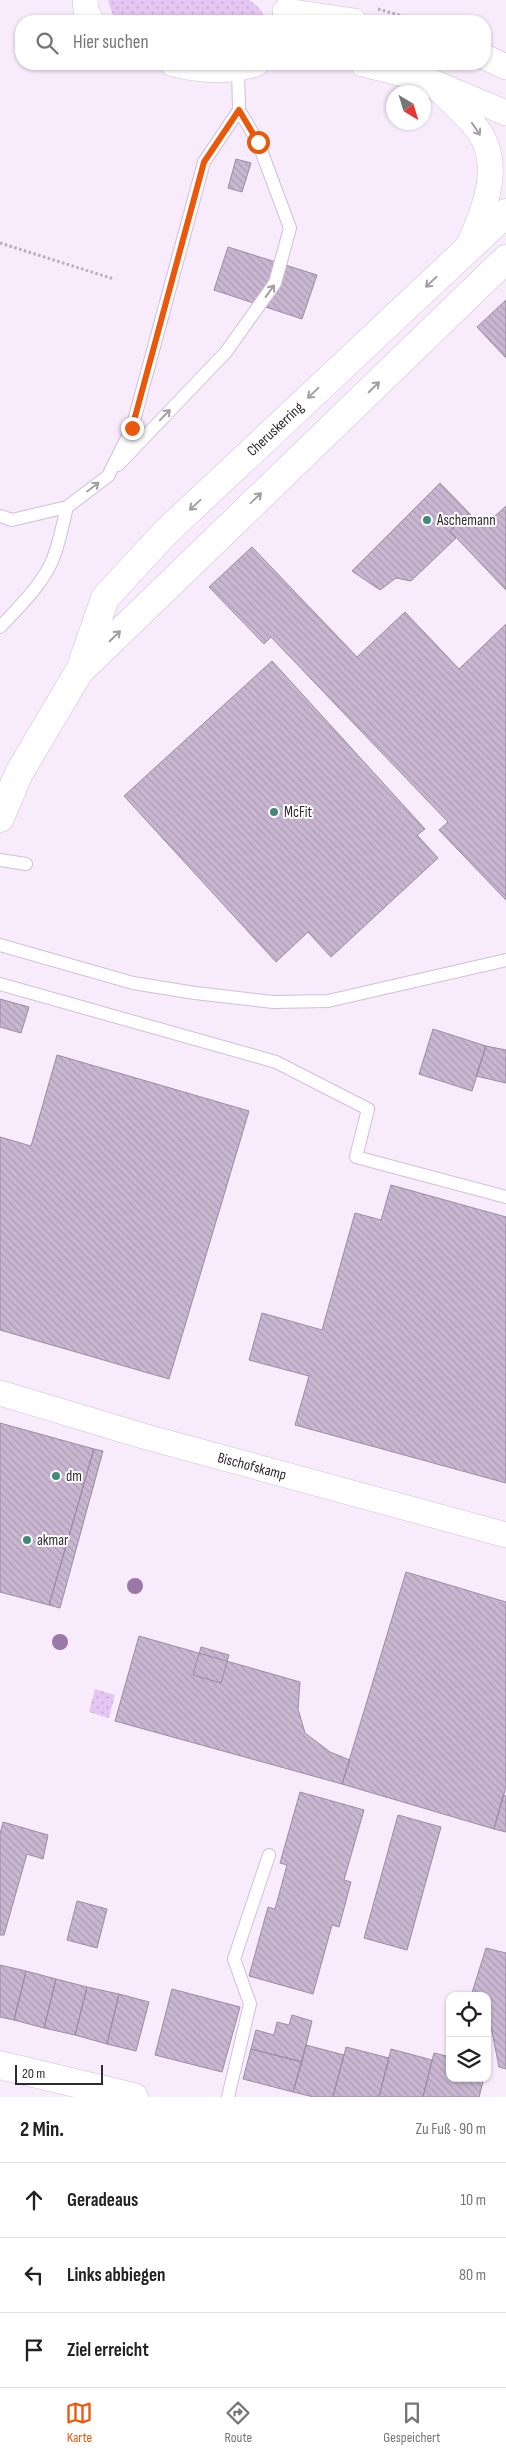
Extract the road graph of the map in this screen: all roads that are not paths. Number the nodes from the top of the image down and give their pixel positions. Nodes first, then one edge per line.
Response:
1 (85, 0) edge
2 (284, 11) edge
3 (362, 14) edge
4 (88, 15) edge
5 (506, 53) edge
6 (491, 55) edge
7 (491, 59) edge
8 (506, 67) edge
9 (247, 70) edge
10 (386, 70) edge
11 (430, 81) junction
12 (239, 110) junction
13 (506, 113) edge
14 (506, 213) edge
15 (467, 249) junction
16 (506, 259) edge
17 (108, 476) junction
18 (67, 507) junction
19 (0, 516) edge
20 (0, 626) edge
21 (80, 670) junction
22 (0, 818) edge
23 (0, 860) edge
24 (26, 864) dead end
25 (0, 945) edge
26 (506, 960) edge
27 (0, 984) edge
28 (506, 1197) edge
29 (0, 1394) edge
30 (506, 1535) edge
31 (269, 1854) dead end
32 (0, 2066) edge
33 (134, 2097) edge
34 (228, 2097) edge

1 - 4 street
2 - 3 street
5 - 6 street
7 - 8 street
9 - 12 lane
10 - 11 street
11 - 13 street
11 -> 15 street
12 - 17 lane
17 -> 12 lane
14 - 15 street, Cheruskerring
15 -> 21 street, Cheruskerring
21 -> 16 street, Cheruskerring
18 -> 17 lane
18 - 19 lane
18 - 20 lane
21 - 22 street, Cheruskerring
23 - 24 lane
25 - 26 lane
27 - 28 lane
29 - 30 street, Bischofskamp
31 - 34 lane
32 - 33 street

